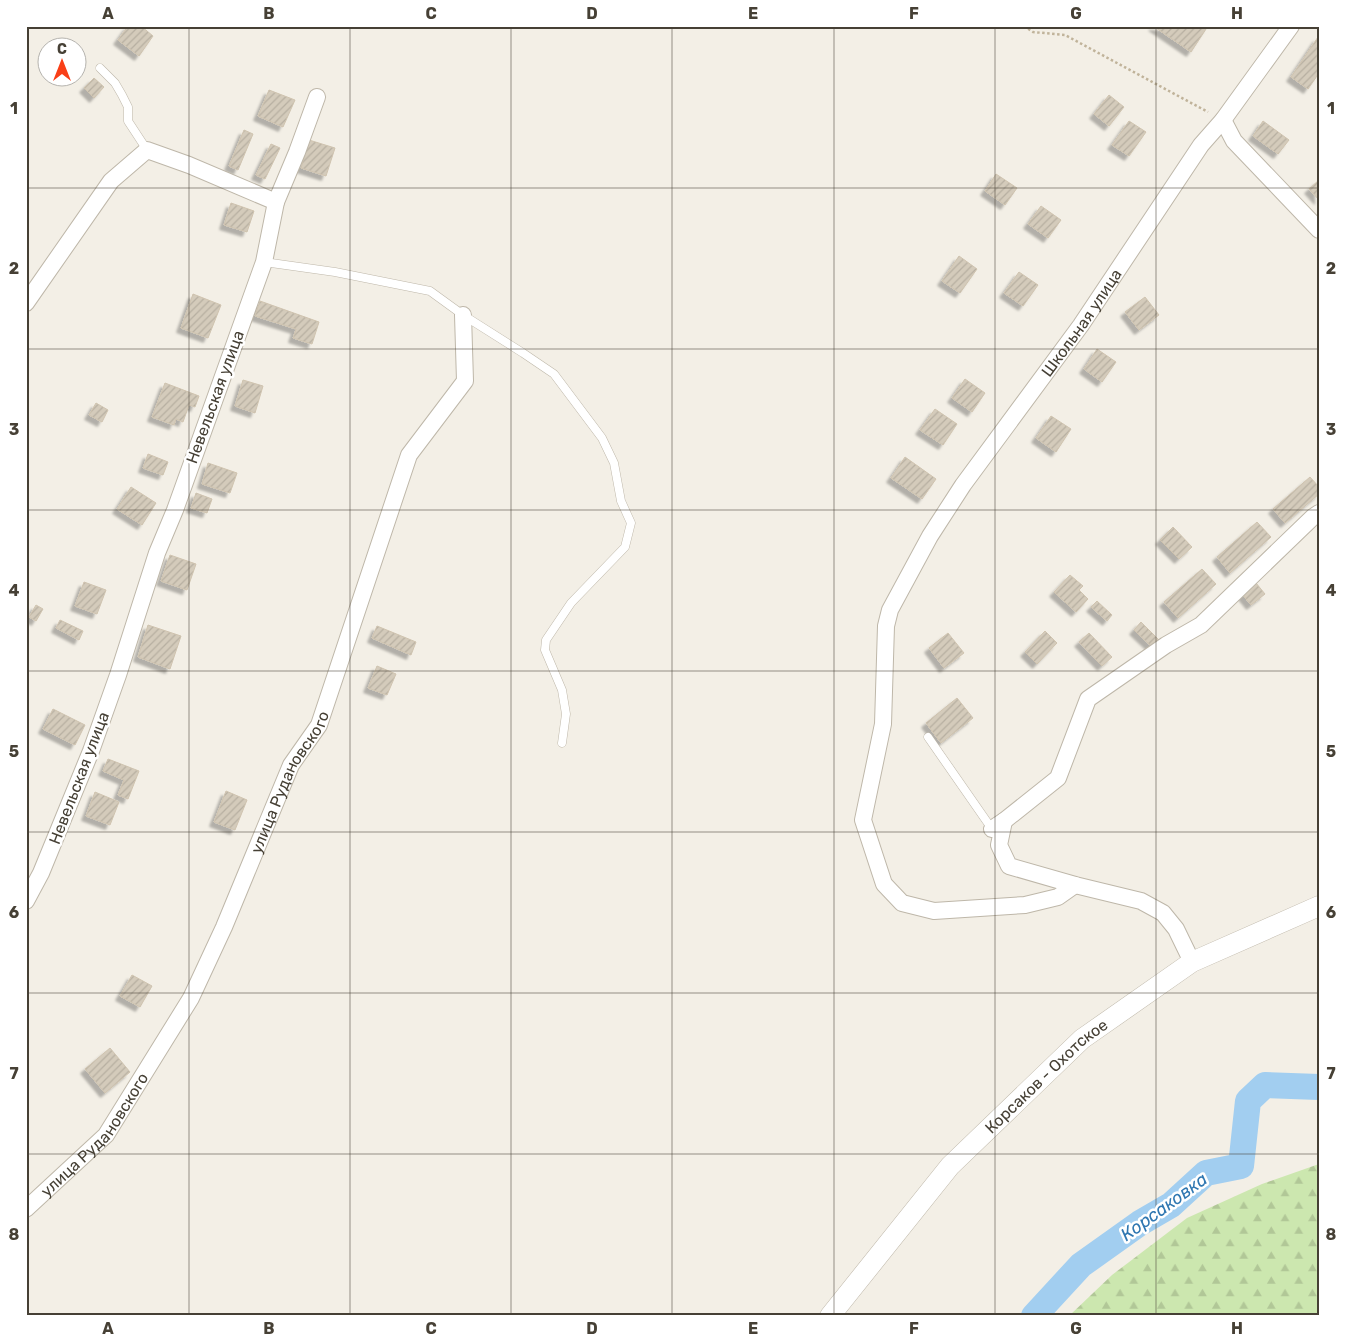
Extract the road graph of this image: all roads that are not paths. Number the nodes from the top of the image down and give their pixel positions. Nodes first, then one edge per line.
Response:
1 (1291, 26) edge
2 (100, 68) dead end
3 (317, 97) dead end
4 (1223, 120) junction
5 (147, 150) junction
6 (276, 202) junction
7 (1319, 230) edge
8 (264, 262) junction
9 (26, 303) edge
10 (463, 315) junction
11 (1319, 513) edge
12 (928, 737) dead end
13 (562, 743) dead end
14 (998, 825) junction
15 (1075, 884) junction
16 (26, 901) edge
17 (1319, 906) edge
18 (1192, 962) junction
19 (26, 1209) edge
20 (830, 1316) edge

1 - 4 street, Школьная улица
2 - 5 lane
3 - 6 street, Невельская улица
4 - 7 street
4 - 15 street, Школьная улица
5 - 6 street
5 - 9 street
6 - 8 street, Невельская улица
8 - 10 lane
8 - 16 street, Невельская улица
10 - 13 lane
10 - 19 street, улица Рудановского
11 - 14 street
12 - 14 lane
14 - 15 street
15 - 18 street
17 - 18 street, Корсаков - Охотское
18 - 20 street, Корсаков - Охотское

